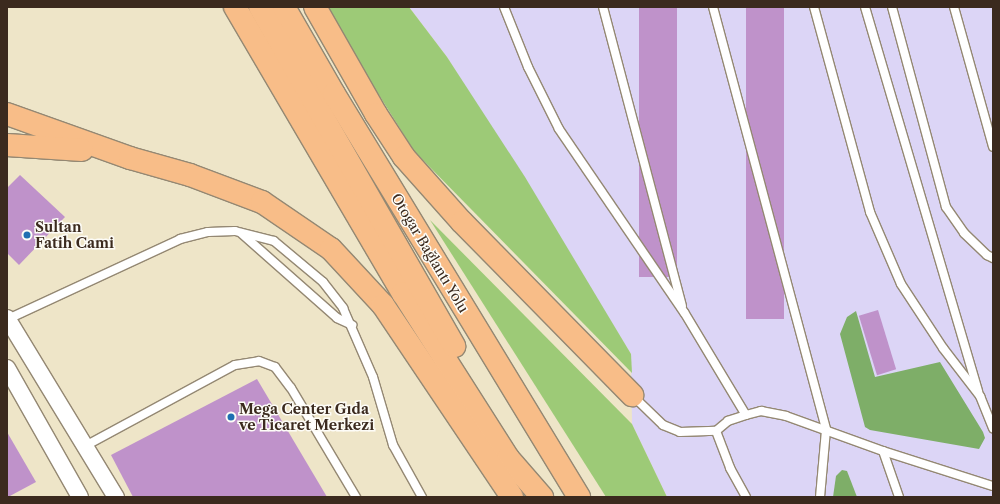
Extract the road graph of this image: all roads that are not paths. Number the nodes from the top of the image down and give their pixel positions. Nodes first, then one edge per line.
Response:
1 (236, 7) edge
2 (260, 7) edge
3 (284, 7) edge
4 (298, 7) edge
5 (315, 7) edge
6 (504, 7) edge
7 (603, 7) edge
8 (713, 7) edge
9 (814, 7) edge
10 (865, 7) edge
11 (892, 7) edge
12 (954, 7) edge
13 (334, 94) junction
14 (7, 114) edge
15 (7, 145) edge
16 (993, 146) edge
17 (130, 158) junction
18 (240, 232) junction
19 (993, 258) edge
20 (684, 312) junction
21 (7, 318) edge
22 (352, 325) junction
23 (7, 368) edge
24 (632, 395) joint
25 (980, 396) junction
26 (746, 415) junction
27 (993, 428) edge
28 (826, 430) junction
29 (716, 431) junction
30 (87, 445) junction
31 (883, 451) junction
32 (993, 486) edge
33 (80, 497) edge
34 (116, 497) edge
35 (356, 497) edge
36 (422, 497) edge
37 (512, 497) edge
38 (543, 497) edge
39 (579, 497) edge
40 (746, 497) edge
41 (820, 497) edge
42 (899, 497) edge

1 - 38 highway
2 - 38 highway, Otogar Bağlantı Yolu
3 - 13 highway, Otogar Bağlantı Yolu
4 - 13 highway
5 - 24 highway
6 - 20 lane
7 - 20 lane
8 - 28 lane
9 - 25 lane
10 - 25 lane
11 - 19 lane
12 - 16 lane
13 - 39 highway, Otogar Bağlantı Yolu
14 - 17 highway
15 - 17 highway
17 - 37 highway
18 - 21 lane
18 - 22 lane
18 - 22 lane
20 - 26 lane
21 - 30 street
22 - 36 lane
23 - 33 street
24 - 29 lane
25 - 27 lane
26 - 28 lane
26 - 29 lane
28 - 31 lane
28 - 41 lane
29 - 40 lane
30 - 34 street
30 - 35 lane
31 - 32 lane
31 - 42 lane

